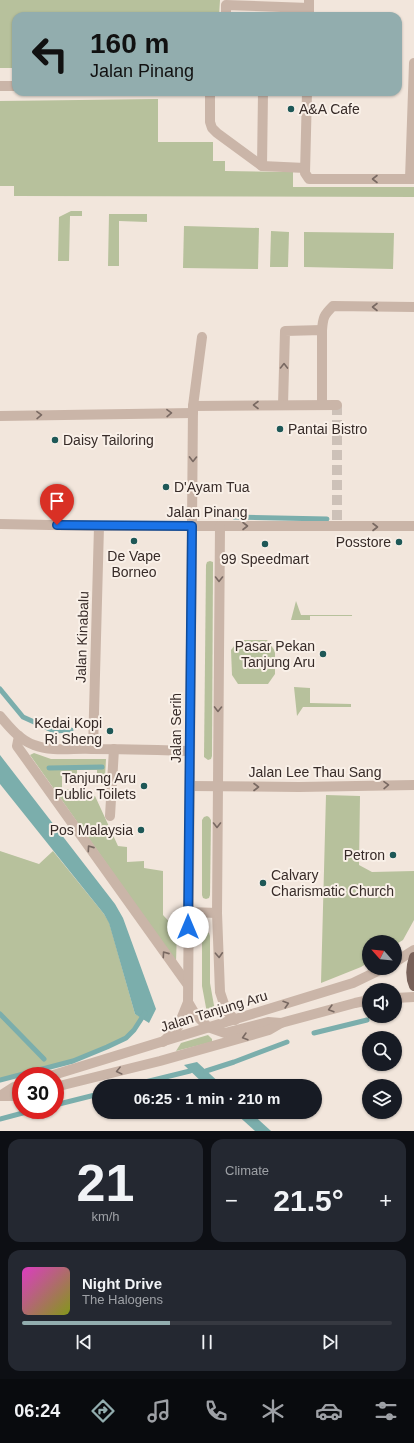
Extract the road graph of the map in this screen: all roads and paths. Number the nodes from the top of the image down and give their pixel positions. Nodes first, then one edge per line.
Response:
1 (309, 8) edge
2 (266, 11) edge
3 (226, 12) edge
4 (414, 64) edge
5 (0, 86) edge
6 (12, 86) edge
7 (210, 96) edge
8 (263, 96) edge
9 (307, 96) edge
10 (412, 159) edge
11 (262, 166) junction
12 (305, 168) junction
13 (412, 180) edge
14 (414, 307) edge
15 (322, 330) junction
16 (202, 338) dead end
17 (283, 405) junction
18 (322, 405) junction
19 (337, 405) dead end
20 (193, 409) junction
21 (0, 416) edge
22 (0, 524) edge
23 (99, 526) junction
24 (192, 526) junction
25 (220, 526) junction
26 (414, 526) edge
27 (0, 716) edge
28 (19, 736) junction
29 (92, 748) junction
30 (114, 749) junction
31 (190, 751) junction
32 (414, 785) edge
33 (190, 786) junction
34 (217, 786) junction
35 (110, 816) dead end
36 (189, 912) junction
37 (217, 913) junction
38 (414, 950) edge
39 (414, 956) edge
40 (402, 958) edge
41 (370, 975) edge
42 (188, 985) junction
43 (414, 986) edge
44 (414, 997) edge
45 (402, 998) edge
46 (188, 1002) junction
47 (362, 1002) edge
48 (235, 1020) junction
49 (281, 1023) junction
50 (208, 1027) junction
51 (163, 1042) junction
52 (64, 1072) edge
53 (64, 1085) edge
54 (12, 1089) edge
55 (0, 1096) edge
56 (12, 1096) edge

1 - 2 street
2 - 3 street
4 - 10 street
5 - 6 street
7 - 11 street
8 - 11 street
9 - 12 street
10 - 13 street
11 - 12 street
13 -> 12 street
14 -> 15 street
17 -> 15 street
15 - 18 street
16 - 20 street, Jalan Serih
17 - 18 street
17 -> 20 street
18 - 19 street
21 -> 20 street
20 -> 24 street, Jalan Serih
22 - 23 street, Jalan Pinang
23 - 24 street, Jalan Pinang
23 - 29 street, Jalan Kinabalu
24 - 25 street, Jalan Pinang
24 - 31 street, Jalan Serih
25 -> 26 street, Jalan Pinang
25 -> 34 street
27 - 28 street
28 - 29 street
42 -> 28 street
29 - 30 street
30 - 31 street
30 - 35 street
31 - 33 street, Jalan Serih
34 -> 32 street, Jalan Lee Thau Sang
33 - 34 street, Jalan Lee Thau Sang
33 - 36 street, Jalan Serih
34 -> 37 street
36 - 37 street
36 - 42 street, Jalan Serih
37 -> 48 street
38 - 40 street
39 - 43 main road
48 -> 41 street, Jalan Tanjung Aru
42 - 46 street, Jalan Serih
44 - 45 street
46 - 50 street
46 - 51 street, Jalan Serih
47 -> 49 street
48 - 50 street, Jalan Tanjung Aru
49 - 50 street
49 -> 53 street
50 - 51 street, Jalan Tanjung Aru
51 - 52 street, Jalan Tanjung Aru
54 - 55 street
55 - 56 street

